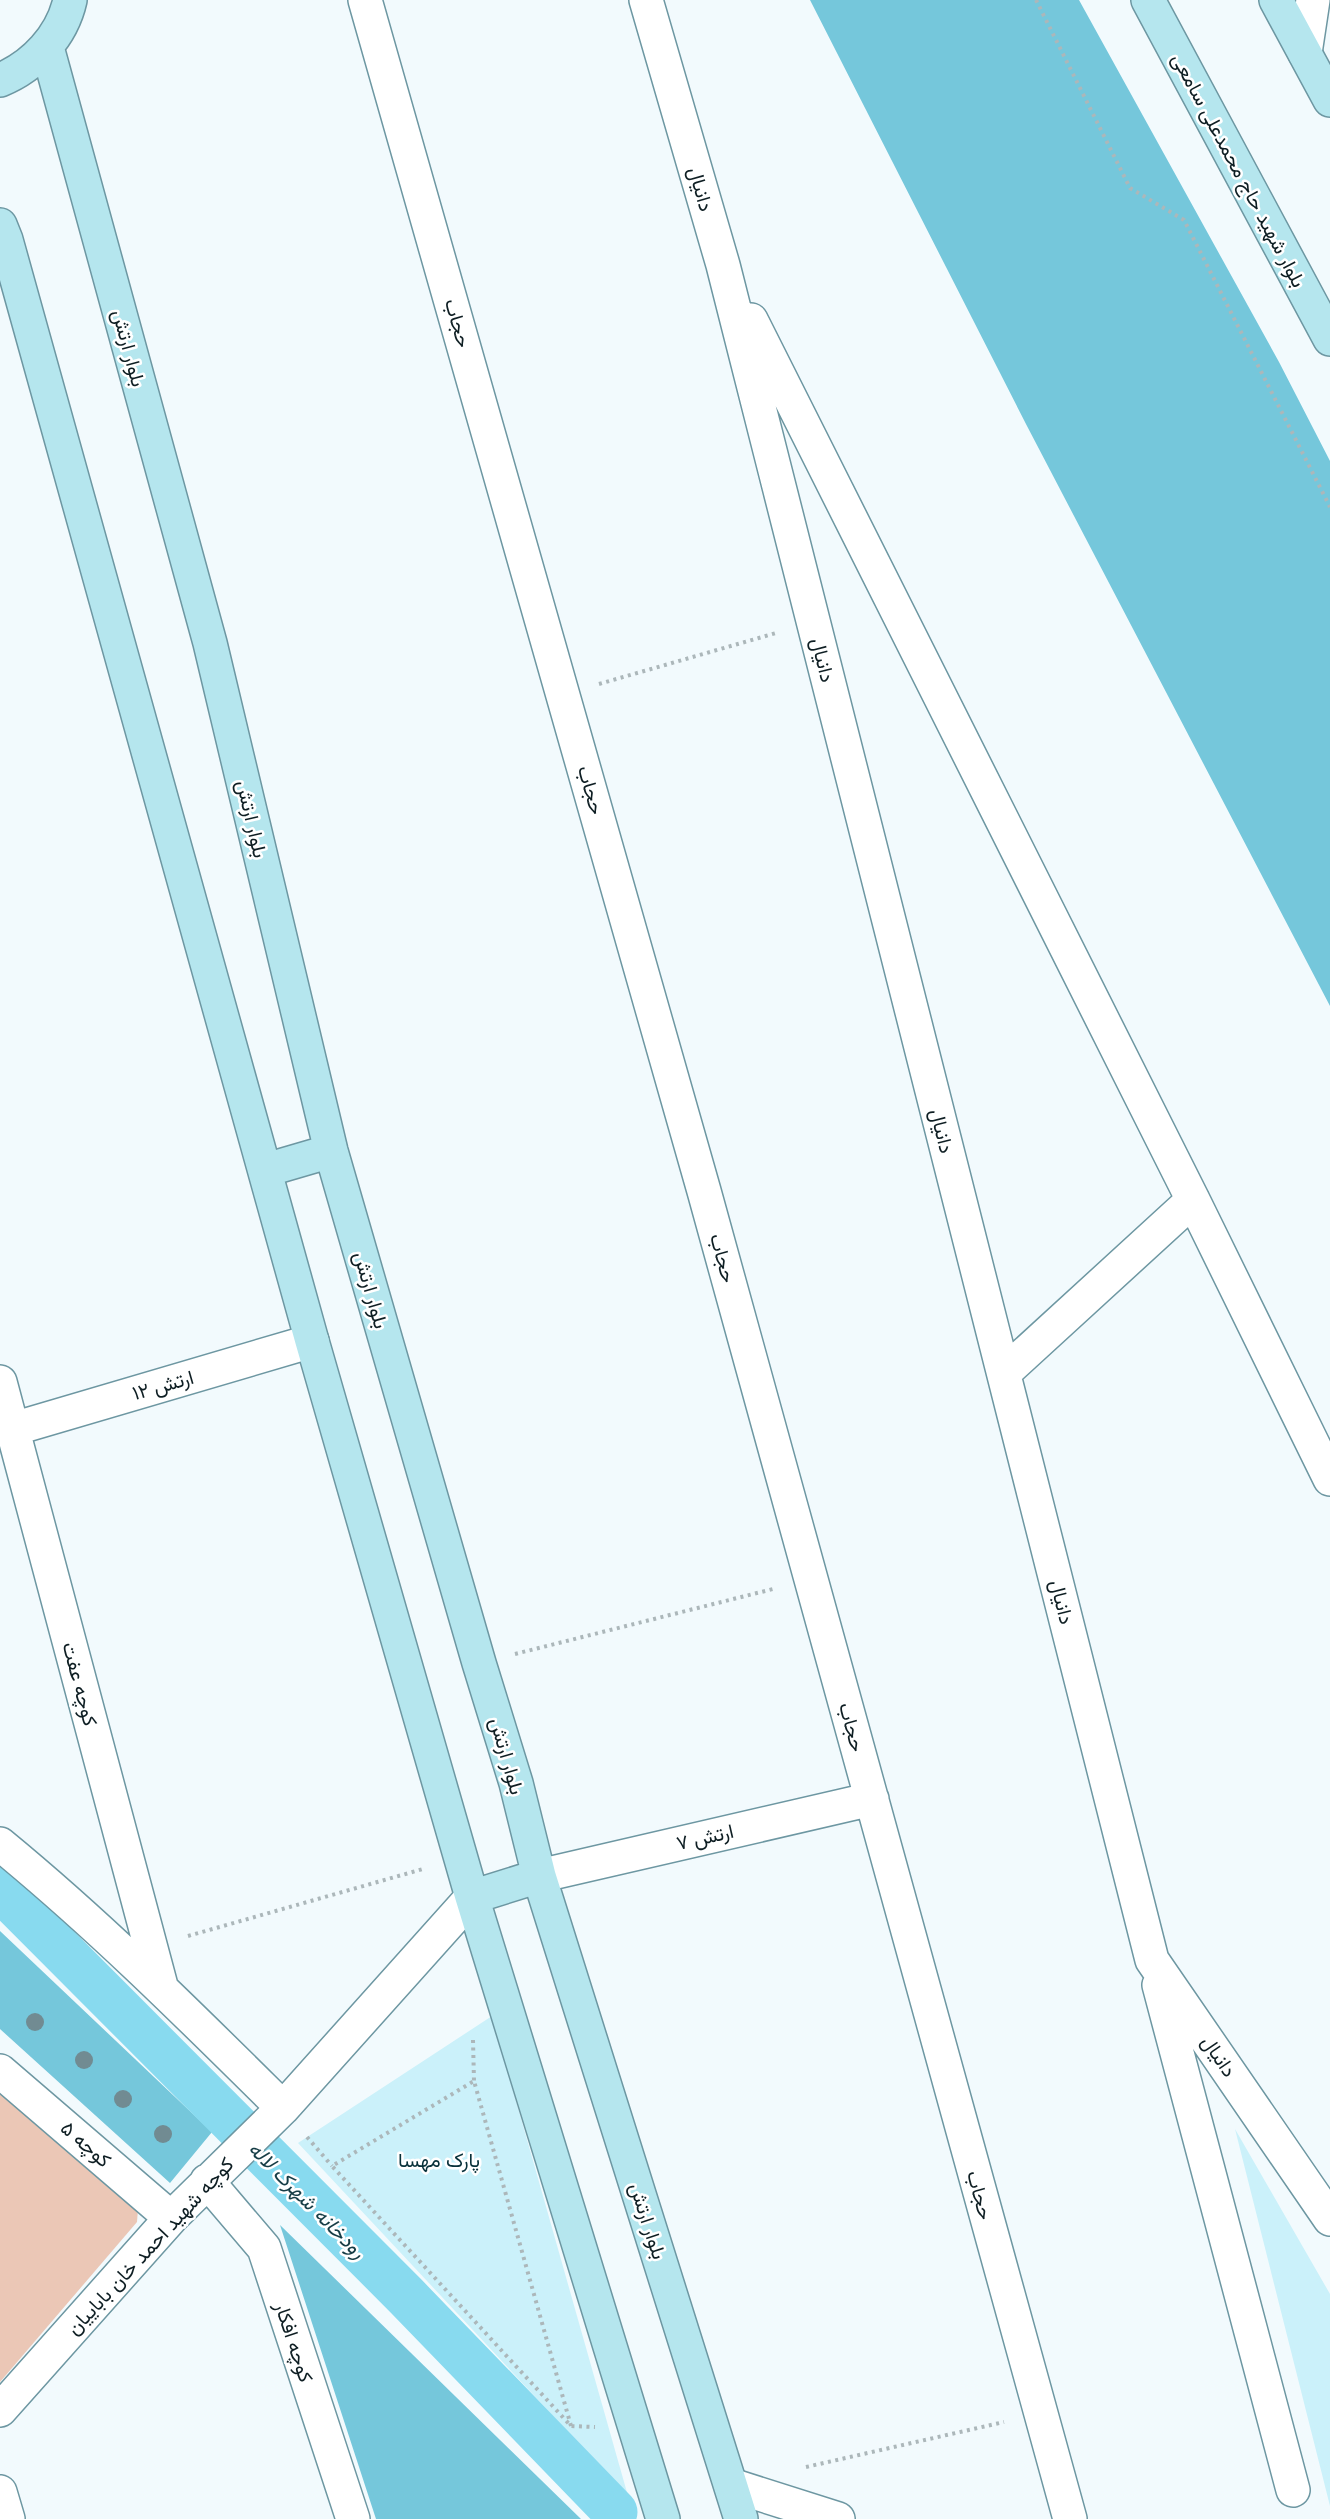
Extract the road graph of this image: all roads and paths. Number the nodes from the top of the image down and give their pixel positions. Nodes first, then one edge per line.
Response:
1 (70, 0) edge
2 (366, 0) edge
3 (646, 0) edge
4 (1036, 0) edge
5 (1149, 0) edge
6 (1276, 0) edge
7 (1313, 0) edge
8 (47, 47) junction
9 (1305, 53) junction
10 (0, 80) edge
11 (1330, 100) edge
12 (0, 225) edge
13 (723, 265) junction
14 (1330, 339) edge
15 (1330, 507) edge
16 (814, 622) junction
17 (564, 695) junction
18 (331, 1151) junction
19 (266, 1170) junction
20 (1193, 1200) junction
21 (312, 1341) junction
22 (1004, 1373) junction
23 (0, 1382) edge
24 (13, 1430) junction
25 (1330, 1479) edge
26 (811, 1580) junction
27 (479, 1663) junction
28 (872, 1799) junction
29 (0, 1844) edge
30 (461, 1858) junction
31 (538, 1876) junction
32 (472, 1897) junction
33 (149, 1946) junction
34 (1152, 1960) junction
35 (161, 1986) junction
36 (0, 2071) edge
37 (274, 2117) junction
38 (214, 2174) junction
39 (171, 2218) junction
40 (1330, 2219) edge
41 (0, 2410) edge
42 (1040, 2414) junction
43 (571, 2426) joint
44 (800, 2469) dead end
45 (731, 2484) junction
46 (1293, 2490) dead end
47 (0, 2492) edge
48 (8, 2519) edge
49 (352, 2519) edge
50 (663, 2519) edge
51 (741, 2519) edge
52 (838, 2519) edge
53 (1070, 2519) edge

1 - 8 street
2 - 17 street, حجاب
3 - 13 street, دانیال
4 - 15 path
5 - 14 street, بلوار شهید حاج محمدعلی سامعی
6 - 9 street
7 - 9 street
8 - 10 street
8 - 18 street, بلوار ارتش
9 - 11 street
12 - 19 street
13 - 16 street, دانیال
13 - 20 street
16 - 17 path
16 - 22 street, دانیال
17 - 26 street, حجاب
18 - 19 street
18 - 27 street, بلوار ارتش
19 - 21 street
20 - 22 street
20 - 25 street
21 - 24 street, ارتش ۱۲
21 - 30 street
22 - 34 street, دانیال
23 - 24 street, کوچه عفت
24 - 33 street, کوچه عفت
26 - 27 path
26 - 28 street, حجاب
27 - 31 street, بلوار ارتش
28 - 31 street, ارتش ۷
28 - 42 street, حجاب
29 - 35 street
30 - 32 street
30 - 33 path
31 - 32 street
31 - 45 street, بلوار ارتش
32 - 37 street, کوچه شهید احمد خان باباییان
32 - 50 street
33 - 35 street, کوچه عفت
34 - 40 street, دانیال
34 - 46 street
35 - 37 street
36 - 39 street, کوچه ۵
37 - 38 street, کوچه شهید احمد خان باباییان
38 - 39 street, کوچه شهید احمد خان باباییان
38 - 49 street, کوچه افکار
39 - 41 street, کوچه شهید احمد خان باباییان
42 - 44 path
42 - 53 street, حجاب
43 - 43 path
45 - 51 street, بلوار ارتش
45 - 52 street
47 - 48 street

